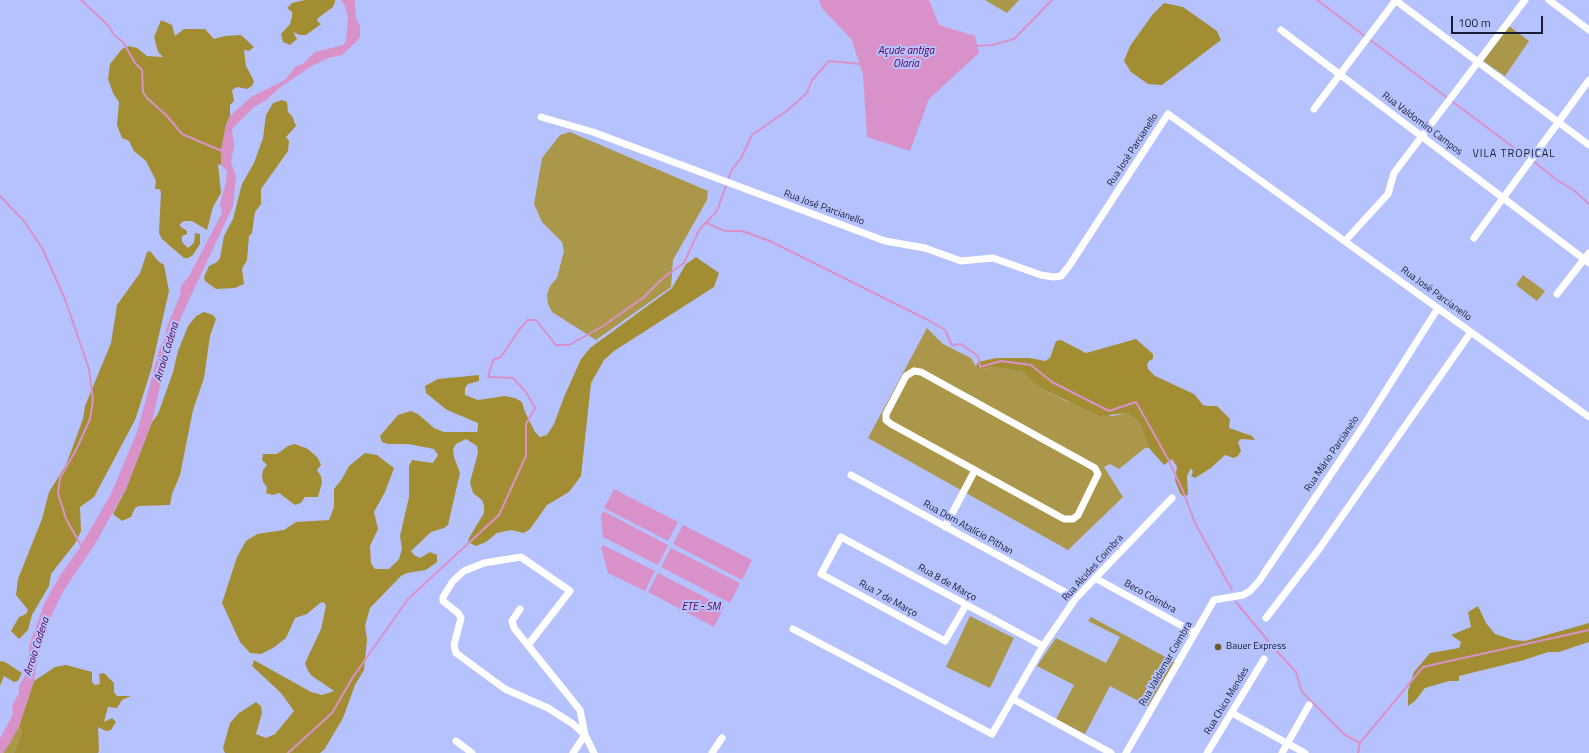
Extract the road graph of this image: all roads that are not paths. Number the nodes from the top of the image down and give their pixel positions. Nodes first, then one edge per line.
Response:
1 (1396, 0) edge
2 (1524, 0) edge
3 (1549, 0) edge
4 (1281, 30) dead end
5 (1589, 30) edge
6 (1477, 62) junction
7 (1340, 76) junction
8 (1589, 80) edge
9 (1314, 109) dead end
10 (541, 117) dead end
11 (1558, 122) junction
12 (1421, 136) junction
13 (1589, 145) edge
14 (1502, 197) junction
15 (1474, 238) dead end
16 (1345, 241) junction
17 (1589, 253) edge
18 (1586, 261) edge
19 (1557, 294) dead end
20 (1438, 308) junction
21 (1471, 332) junction
22 (1589, 417) edge
23 (975, 470) junction
24 (851, 475) dead end
25 (1172, 498) dead end
26 (946, 526) junction
27 (841, 537) joint
28 (1095, 578) junction
29 (1231, 597) joint
30 (1076, 598) junction
31 (966, 605) junction
32 (520, 609) dead end
33 (1266, 618) dead end
34 (793, 628) dead end
35 (1195, 633) junction
36 (528, 645) junction
37 (1042, 646) junction
38 (1264, 659) dead end
39 (1013, 698) junction
40 (1309, 705) dead end
41 (1232, 713) junction
42 (585, 735) junction
43 (722, 738) dead end
44 (456, 741) dead end
45 (1287, 744) junction
46 (472, 753) edge
47 (573, 753) edge
48 (594, 753) edge
49 (712, 753) edge
50 (1111, 753) edge
51 (1126, 753) edge
52 (1207, 753) edge
53 (1282, 753) edge
54 (1304, 753) edge

1 - 6 street
1 - 7 street
2 - 6 street
3 - 5 street
4 - 7 street, Rua Valdomiro Campos
6 - 11 street
6 - 12 street
7 - 9 street
7 - 12 street, Rua Valdomiro Campos
8 - 11 street
10 - 16 street, Rua José Parcianello
11 - 13 street
11 - 14 street
12 - 14 street, Rua Valdomiro Campos
12 - 16 street
14 - 15 street
14 - 18 street, Rua Valdomiro Campos
16 - 20 street, Rua José Parcianello
17 - 18 street
18 - 19 street
20 - 21 street, Rua José Parcianello
20 - 29 street, Rua Mário Parcianelo
21 - 22 street, Rua José Parcianello
21 - 33 street
23 - 23 street
23 - 26 street
24 - 26 street, Rua Dom Atalício Pithan
25 - 28 street, Rua Alcides Coimbra
26 - 30 street, Rua Dom Atalício Pithan
27 - 31 street, Rua 8 de Março
27 - 31 street, Rua 7 de Março
28 - 30 street, Rua Alcides Coimbra
28 - 35 street, Beco Coimbra
29 - 35 street, Rua Valdemar Coimbra
30 - 37 street, Rua Alcides Coimbra
31 - 37 street, Rua 8 de Março
32 - 36 street
34 - 39 street, Rua Alcides Coimbra
35 - 51 street, Rua Valdemar Coimbra
36 - 42 street
36 - 42 street
37 - 39 street, Rua Alcides Coimbra
38 - 41 street, Rua Chico Mendes
39 - 50 street
40 - 45 street
41 - 45 street
41 - 52 street, Rua Chico Mendes
42 - 47 street
42 - 48 street
43 - 49 street
44 - 46 street
45 - 53 street
45 - 54 street

